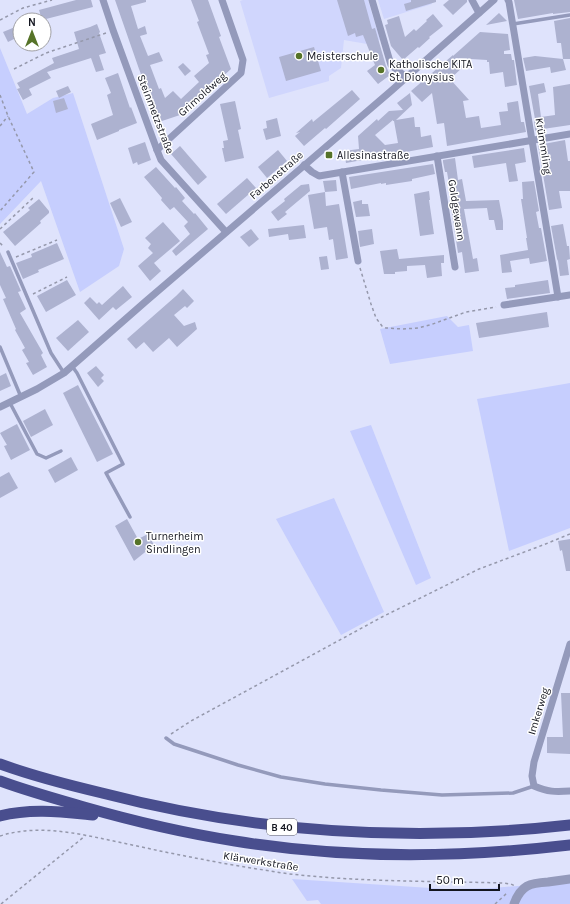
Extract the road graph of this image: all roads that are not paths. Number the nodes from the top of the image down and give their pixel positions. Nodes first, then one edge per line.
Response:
1 (104, 0) edge
2 (222, 0) edge
3 (372, 0) edge
4 (472, 0) edge
5 (494, 0) edge
6 (508, 0) edge
7 (479, 13) junction
8 (570, 15) edge
9 (513, 24) junction
10 (406, 77) junction
11 (570, 134) edge
12 (532, 140) junction
13 (157, 150) junction
14 (437, 156) junction
15 (304, 165) junction
16 (342, 172) junction
17 (226, 232) junction
18 (8, 252) dead end
19 (358, 261) road end
20 (455, 267) dead end
21 (570, 295) edge
22 (558, 296) junction
23 (504, 305) road end
24 (0, 347) edge
25 (72, 366) junction
26 (64, 373) junction
27 (22, 397) junction
28 (10, 403) junction
29 (0, 407) edge
30 (61, 451) dead end
31 (130, 517) dead end
32 (570, 644) edge
33 (166, 738) road end
34 (0, 764) edge
35 (0, 781) edge
36 (534, 786) junction
37 (570, 791) edge
38 (0, 816) edge
39 (122, 818) junction
40 (570, 825) edge
41 (570, 845) edge
42 (570, 879) edge
43 (514, 904) edge

1 - 13 street, Steinmetzstraße
2 - 13 street, Grimoldweg
3 - 10 street
4 - 7 street
5 - 7 street, Farbenstraße
6 - 9 street, Krümmling
7 - 10 street, Farbenstraße
8 - 9 lane
9 - 12 street, Krümmling
10 - 15 street, Farbenstraße
11 - 12 street
12 - 14 street
12 - 22 street, Krümmling
13 - 17 street, Steinmetzstraße
14 - 16 street
14 - 20 street, Goldgewann
15 - 16 street
15 - 17 street, Farbenstraße
16 - 19 street
17 - 25 street, Farbenstraße
18 - 26 lane
21 - 22 street
22 - 23 street
24 - 27 lane
25 - 26 street, Farbenstraße
25 - 31 lane
26 - 27 street, Farbenstraße
27 - 28 street, Farbenstraße
28 - 29 street, Farbenstraße
28 - 30 lane
32 - 36 street, Imkerweg
33 - 36 lane
34 - 40 highway, B 40
35 - 39 highway, B 40
36 - 37 street
38 - 39 highway
39 - 41 highway, B 40
42 - 43 street

